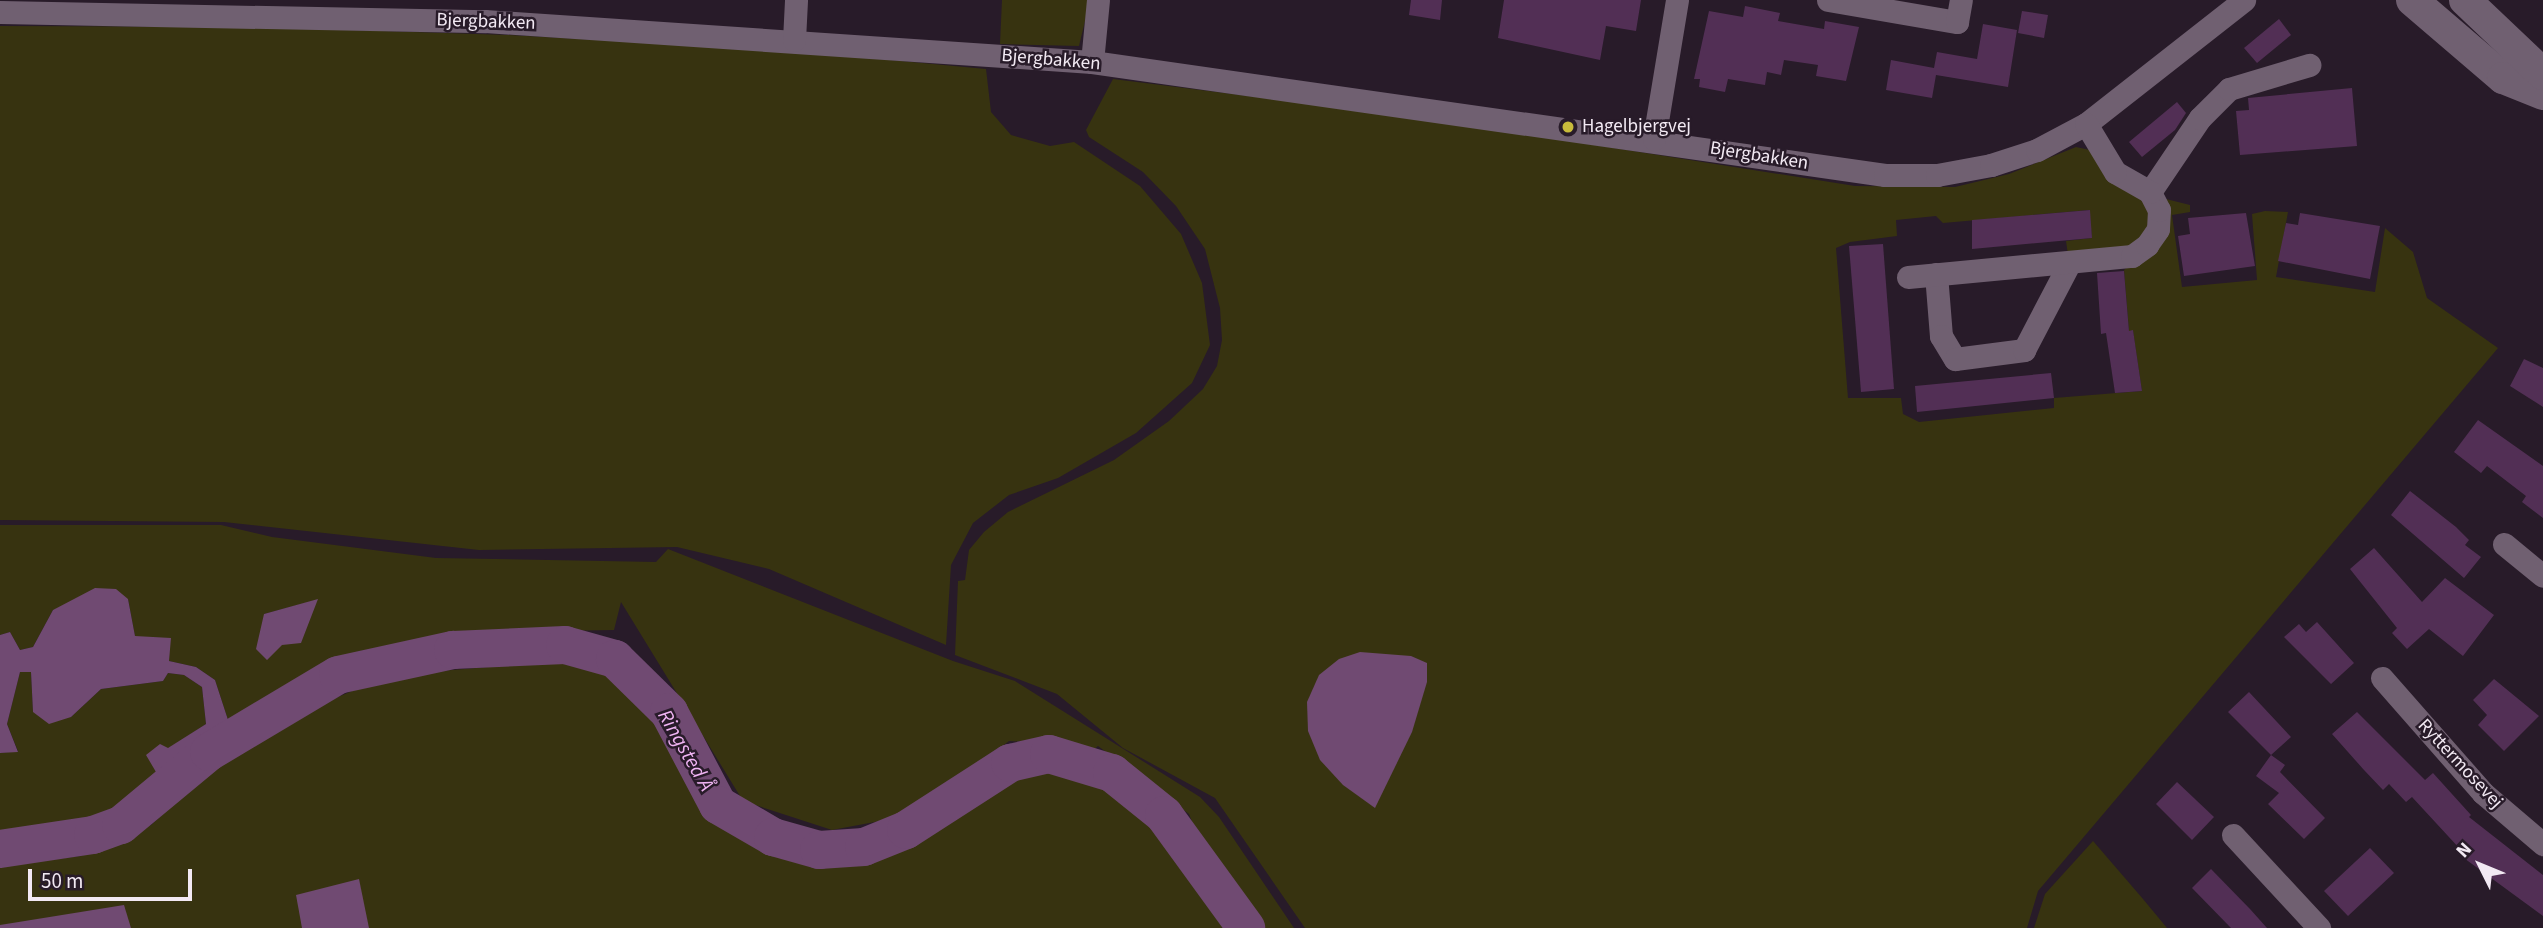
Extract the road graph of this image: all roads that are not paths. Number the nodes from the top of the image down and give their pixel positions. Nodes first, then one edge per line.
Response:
1 (796, 0) edge
2 (1098, 0) edge
3 (1677, 0) edge
4 (1828, 0) edge
5 (1961, 0) edge
6 (2244, 0) edge
7 (2412, 0) edge
8 (2465, 0) edge
9 (180, 7) edge
10 (0, 12) edge
11 (794, 40) junction
12 (1092, 62) junction
13 (2309, 65) dead end
14 (2543, 74) edge
15 (2543, 94) edge
16 (2086, 124) junction
17 (1654, 139) junction
18 (2150, 192) junction
19 (2070, 262) junction
20 (1936, 274) junction
21 (1908, 277) dead end
22 (2504, 544) dead end
23 (2543, 576) edge
24 (2382, 678) dead end
25 (2233, 835) dead end
26 (2543, 844) edge
27 (2319, 928) edge

1 - 11 street
2 - 12 street
3 - 17 street
4 - 5 street
6 - 16 street, Bjergbakken
7 - 15 street
8 - 14 street
9 - 10 street, Bjergbakken
9 - 11 street, Bjergbakken
11 - 12 street, Bjergbakken
12 - 17 street, Bjergbakken
13 - 18 street
16 - 17 street, Bjergbakken
16 - 18 street
18 - 19 street
19 - 20 street
19 - 20 street
20 - 21 street
22 - 23 street
24 - 26 street, Ryttermosevej
25 - 27 street

